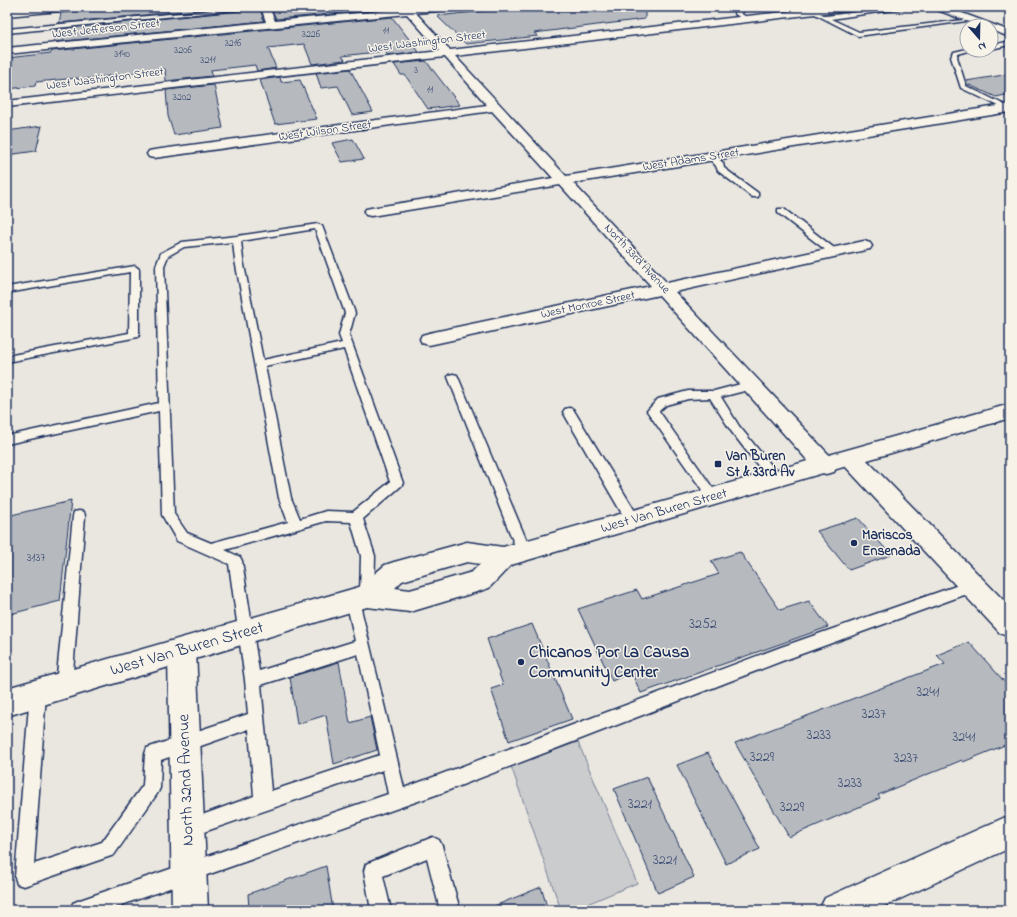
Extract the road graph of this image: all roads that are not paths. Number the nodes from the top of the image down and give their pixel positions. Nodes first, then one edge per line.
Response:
1 (70, 7) edge
2 (261, 7) edge
3 (265, 7) edge
4 (446, 7) edge
5 (738, 7) edge
6 (850, 7) edge
7 (900, 7) edge
8 (938, 7) edge
9 (408, 9) edge
10 (811, 11) junction
11 (7, 13) edge
12 (824, 18) junction
13 (967, 18) edge
14 (746, 19) junction
15 (959, 22) edge
16 (272, 24) junction
17 (999, 30) edge
18 (7, 31) edge
19 (1010, 34) edge
20 (1007, 44) dead end
21 (999, 46) edge
22 (7, 51) edge
23 (959, 52) edge
24 (448, 53) junction
25 (7, 104) edge
26 (496, 107) junction
27 (1009, 108) edge
28 (154, 154) dead end
29 (712, 157) junction
30 (565, 181) junction
31 (755, 195) dead end
32 (782, 211) dead end
33 (371, 212) dead end
34 (238, 239) junction
35 (864, 246) dead end
36 (835, 253) junction
37 (665, 289) junction
38 (7, 290) edge
39 (429, 339) dead end
40 (347, 344) junction
41 (7, 359) edge
42 (259, 364) junction
43 (453, 377) dead end
44 (752, 385) junction
45 (714, 395) junction
46 (164, 406) junction
47 (1010, 411) edge
48 (569, 412) dead end
49 (7, 440) edge
50 (851, 458) junction
51 (826, 466) junction
52 (776, 479) junction
53 (713, 497) junction
54 (79, 516) dead end
55 (356, 517) junction
56 (633, 520) junction
57 (296, 525) junction
58 (210, 549) junction
59 (514, 554) junction
60 (973, 586) junction
61 (360, 598) junction
62 (1010, 625) edge
63 (245, 632) junction
64 (363, 646) junction
65 (182, 651) junction
66 (253, 680) junction
67 (64, 685) junction
68 (38, 693) junction
69 (7, 702) edge
70 (256, 719) junction
71 (185, 743) junction
72 (389, 760) junction
73 (398, 799) junction
74 (263, 802) junction
75 (188, 829) junction
76 (1010, 831) edge
77 (189, 871) junction
78 (80, 910) edge
79 (190, 910) edge
80 (381, 910) edge
81 (450, 910) edge
82 (837, 910) edge

1 - 11 street
2 - 18 lane
3 - 16 street
4 - 9 street, West Jefferson Street
5 - 14 lane
6 - 10 street, West Washington Street
7 - 12 lane
8 - 13 street
9 - 16 street, West Jefferson Street
9 - 24 street, North 33rd Avenue
10 - 12 lane
10 - 14 street, West Washington Street
12 - 15 lane
14 - 24 street, West Washington Street
16 - 22 street, West Jefferson Street
17 - 19 street
20 - 21 lane
23 - 27 lane
24 - 25 street, West Washington Street
24 - 26 street, North 33rd Avenue
26 - 28 street, West Wilson Street
26 - 30 street, North 33rd Avenue
27 - 29 street, West Adams Street
29 - 30 street, West Adams Street
29 - 31 lane
30 - 33 street, West Adams Street
30 - 37 street, North 33rd Avenue
32 - 36 lane
34 - 40 lane
34 - 42 lane
34 - 46 lane
35 - 36 street, West Monroe Street
36 - 37 street, West Monroe Street
37 - 39 street, West Monroe Street
37 - 44 street, North 33rd Avenue
38 - 41 lane
40 - 42 lane
40 - 55 lane
42 - 57 lane
43 - 59 lane
44 - 45 lane
44 - 51 street, North 33rd Avenue
45 - 52 lane
45 - 53 lane
46 - 49 lane
46 - 58 lane
47 - 50 street, West Van Buren Street
48 - 56 lane
50 - 51 street, West Van Buren Street
50 - 60 street
51 - 52 street, West Van Buren Street
52 - 53 street, West Van Buren Street
53 - 56 street, West Van Buren Street
54 - 67 lane
55 - 57 lane
55 - 61 lane
56 - 59 street, West Van Buren Street
57 - 58 lane
58 - 63 lane
59 - 61 street, West Van Buren Street
60 - 62 street
60 - 73 lane
61 - 63 street, West Van Buren Street
61 - 64 lane
63 - 65 street, West Van Buren Street
63 - 66 lane
64 - 66 lane
64 - 72 lane
65 - 67 street, West Van Buren Street
65 - 71 street, North 32nd Avenue
66 - 70 lane
67 - 68 street, West Van Buren Street
68 - 69 street, West Van Buren Street
68 - 71 lane
70 - 71 lane
70 - 74 lane
71 - 75 street, North 32nd Avenue
72 - 73 lane
72 - 74 lane
73 - 77 lane
74 - 75 lane
75 - 77 street, North 32nd Avenue
76 - 82 street
77 - 78 lane
77 - 79 street, North 32nd Avenue
80 - 81 lane

